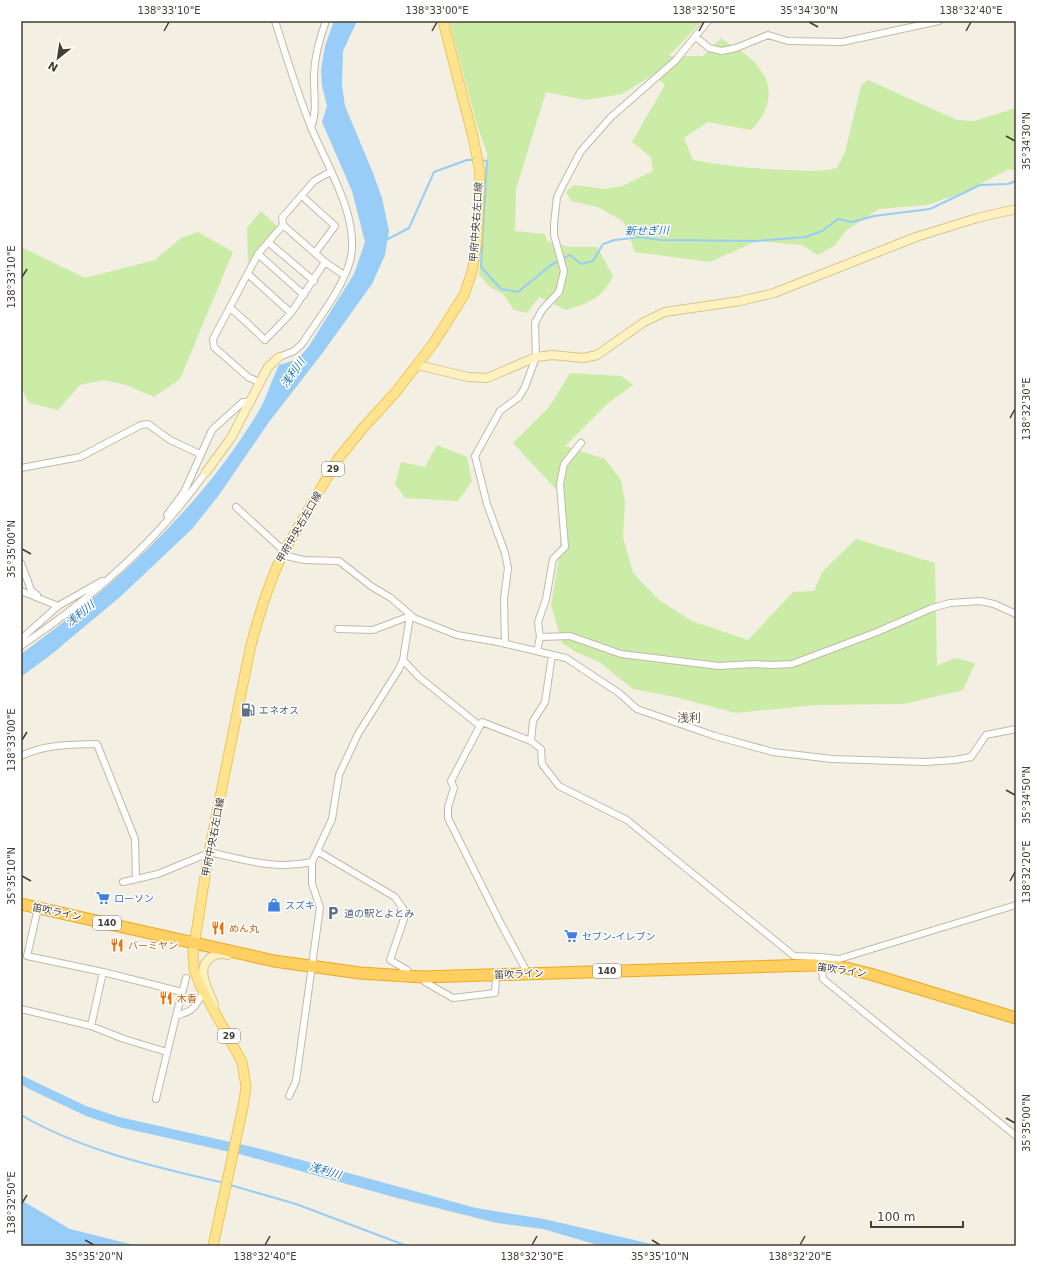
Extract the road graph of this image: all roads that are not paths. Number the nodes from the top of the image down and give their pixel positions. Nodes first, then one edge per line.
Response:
1 (275, 21) edge
2 (326, 21) edge
3 (443, 21) edge
4 (708, 21) edge
5 (939, 21) edge
6 (694, 36) junction
7 (311, 128) junction
8 (330, 172) junction
9 (302, 196) junction
10 (1016, 209) edge
11 (283, 225) junction
12 (268, 242) junction
13 (315, 253) junction
14 (258, 254) junction
15 (325, 262) junction
16 (248, 274) junction
17 (344, 275) junction
18 (314, 281) junction
19 (304, 295) junction
20 (230, 308) junction
21 (291, 313) junction
22 (279, 357) joint
23 (536, 358) junction
24 (417, 365) junction
25 (261, 383) junction
26 (251, 402) junction
27 (581, 443) dead end
28 (200, 454) junction
29 (21, 468) edge
30 (206, 472) joint
31 (236, 507) dead end
32 (170, 518) junction
33 (283, 553) junction
34 (21, 563) edge
35 (111, 577) junction
36 (21, 591) edge
37 (39, 597) junction
38 (58, 606) junction
39 (1016, 614) edge
40 (410, 616) junction
41 (338, 629) dead end
42 (540, 637) junction
43 (21, 639) edge
44 (505, 644) junction
45 (21, 646) edge
46 (537, 651) junction
47 (552, 655) junction
48 (403, 660) junction
49 (480, 726) junction
50 (1016, 729) edge
51 (531, 741) junction
52 (21, 756) edge
53 (317, 851) junction
54 (209, 853) junction
55 (312, 862) junction
56 (136, 879) junction
57 (123, 882) dead end
58 (21, 904) edge
59 (1016, 906) edge
60 (38, 908) junction
61 (194, 942) junction
62 (274, 961) junction
63 (821, 961) junction
64 (311, 967) junction
65 (104, 972) junction
66 (528, 974) junction
67 (496, 975) junction
68 (407, 976) junction
69 (423, 977) junction
70 (186, 978) dead end
71 (182, 992) junction
72 (204, 992) junction
73 (21, 1009) edge
74 (217, 1015) junction
75 (176, 1016) junction
76 (1016, 1018) edge
77 (91, 1026) junction
78 (167, 1052) junction
79 (289, 1096) dead end
80 (156, 1099) dead end
81 (1016, 1136) edge
82 (213, 1246) edge

1 - 7 street
2 - 7 street
3 - 24 main road, 甲府中央右左口線 / 29
4 - 6 street
5 - 6 street
6 - 23 street
7 - 8 street
8 - 9 street
8 - 17 street
9 - 11 street
9 - 13 street
10 - 23 street
11 - 12 street
11 - 13 street
12 - 14 street
12 - 18 street
13 - 15 street
14 - 16 street
14 - 19 street
15 - 17 street
15 - 18 street
16 - 20 street
16 - 21 street
17 - 22 street
18 - 19 street
19 - 21 street
20 - 21 street
20 - 25 street
22 - 25 street
23 - 24 street
23 - 44 street
24 - 33 main road, 甲府中央右左口線 / 29
25 - 26 street
26 - 28 street
26 - 30 street
27 - 42 street
28 - 29 street
28 - 32 street
30 - 32 street
31 - 33 street
32 - 35 street
33 - 40 street
33 - 54 main road, 甲府中央右左口線 / 29
34 - 37 street
35 - 38 street
35 - 45 street
36 - 37 street
37 - 38 street
38 - 43 street
39 - 42 street
40 - 41 street
40 - 44 street
40 - 48 street
42 - 46 street
44 - 46 street
46 - 47 street
47 - 50 street
47 - 51 street
48 - 49 street
48 - 53 street
49 - 51 street
49 - 66 street
51 - 63 street
52 - 56 street
53 - 55 street
53 - 68 street
54 - 55 street
54 - 56 street
54 - 61 main road, 甲府中央右左口線 / 29
55 - 64 street
56 - 57 street
58 - 60 highway, 笛吹ライン / 140
59 - 63 street
60 - 61 highway, 笛吹ライン / 140
60 - 65 street
61 - 62 highway, 笛吹ライン / 140
61 - 72 main road, 甲府中央右左口線 / 29
62 - 64 highway, 笛吹ライン / 140
62 - 74 street
63 - 66 highway, 笛吹ライン / 140
63 - 76 highway, 笛吹ライン / 140
63 - 81 street
64 - 68 highway, 笛吹ライン / 140
64 - 79 street
65 - 71 street
65 - 77 street
66 - 67 highway, 笛吹ライン / 140
67 - 69 highway, 笛吹ライン / 140
67 - 69 street
68 - 69 highway, 笛吹ライン / 140
70 - 71 street
71 - 75 street
72 - 74 main road, 甲府中央右左口線 / 29
72 - 75 street
73 - 77 street
74 - 82 main road, 甲府中央右左口線 / 29
75 - 78 street
77 - 78 street
78 - 80 street

